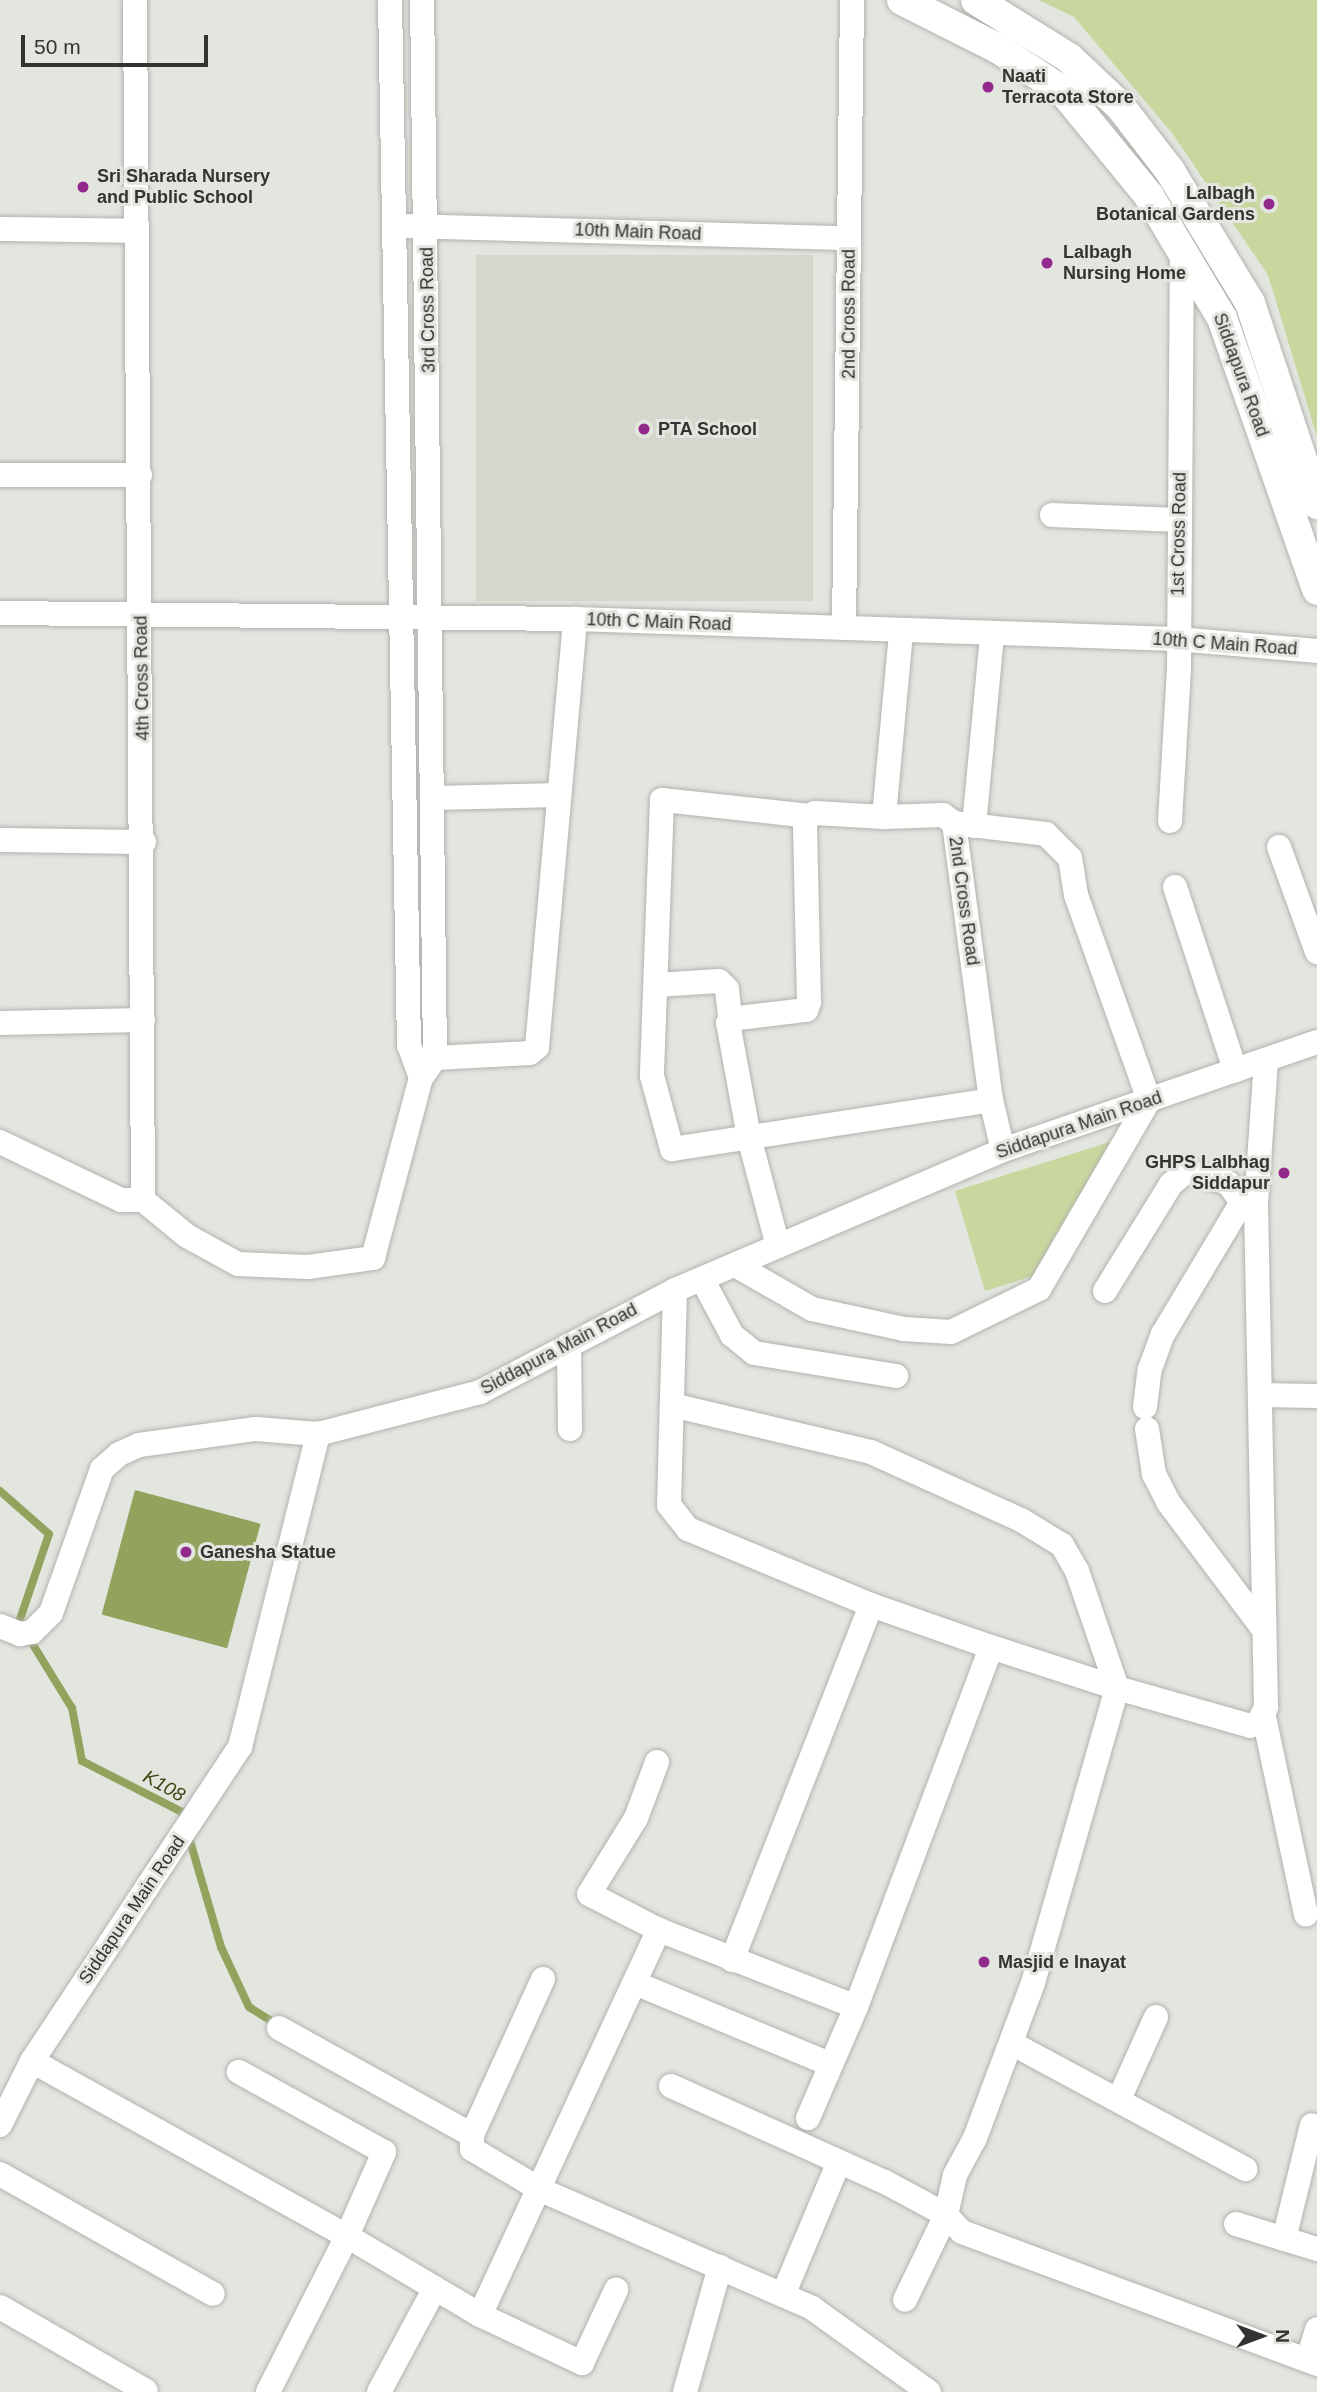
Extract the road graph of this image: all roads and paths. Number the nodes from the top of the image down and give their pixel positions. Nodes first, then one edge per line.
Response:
1 (135, 0) edge
2 (390, 0) edge
3 (422, 0) edge
4 (852, 0) edge
5 (902, 0) edge
6 (976, 0) edge
7 (394, 226) junction
8 (426, 226) junction
9 (0, 229) edge
10 (137, 231) junction
11 (849, 238) junction
12 (1182, 246) junction
13 (0, 475) edge
14 (140, 475) junction
15 (1317, 504) edge
16 (1052, 515) dead end
17 (1179, 520) junction
18 (1317, 590) edge
19 (0, 612) edge
20 (141, 615) junction
21 (404, 620) junction
22 (575, 620) junction
23 (433, 621) junction
24 (844, 628) junction
25 (901, 633) junction
26 (992, 635) junction
27 (1177, 639) junction
28 (1317, 651) edge
29 (559, 795) junction
30 (434, 798) junction
31 (810, 816) junction
32 (884, 817) junction
33 (1170, 821) dead end
34 (964, 824) junction
35 (0, 840) edge
36 (144, 842) junction
37 (1279, 847) dead end
38 (1175, 887) dead end
39 (1317, 952) edge
40 (656, 985) junction
41 (730, 1019) junction
42 (143, 1020) junction
43 (0, 1023) edge
44 (1317, 1042) edge
45 (1266, 1062) junction
46 (428, 1068) junction
47 (1234, 1070) junction
48 (991, 1100) junction
49 (1149, 1100) junction
50 (749, 1137) junction
51 (0, 1142) edge
52 (1003, 1150) junction
53 (1249, 1198) junction
54 (143, 1200) junction
55 (778, 1246) junction
56 (737, 1266) junction
57 (702, 1279) junction
58 (675, 1290) junction
59 (1105, 1291) dead end
60 (569, 1345) junction
61 (896, 1376) dead end
62 (1260, 1395) junction
63 (1317, 1396) edge
64 (672, 1405) junction
65 (570, 1429) dead end
66 (318, 1434) junction
67 (871, 1605) junction
68 (0, 1626) edge
69 (1264, 1630) junction
70 (991, 1647) junction
71 (1117, 1688) junction
72 (1264, 1717) junction
73 (657, 1762) dead end
74 (1306, 1915) dead end
75 (659, 1930) junction
76 (732, 1960) junction
77 (543, 1979) dead end
78 (635, 1983) junction
79 (851, 2005) dead end
80 (1156, 2017) dead end
81 (278, 2028) dead end
82 (1013, 2044) junction
83 (32, 2061) junction
84 (830, 2064) dead end
85 (239, 2072) dead end
86 (671, 2086) dead end
87 (1119, 2099) junction
88 (808, 2118) dead end
89 (0, 2125) edge
90 (1312, 2125) dead end
91 (472, 2134) junction
92 (839, 2162) junction
93 (1245, 2169) dead end
94 (0, 2174) edge
95 (541, 2190) junction
96 (946, 2215) junction
97 (1236, 2224) dead end
98 (347, 2236) junction
99 (1284, 2239) junction
100 (1317, 2249) edge
101 (720, 2267) junction
102 (435, 2288) junction
103 (616, 2290) dead end
104 (213, 2294) dead end
105 (783, 2295) junction
106 (905, 2300) dead end
107 (0, 2307) edge
108 (480, 2315) junction
109 (1317, 2329) edge
110 (1312, 2362) edge
111 (388, 2389) edge
112 (146, 2391) edge
113 (268, 2392) edge
114 (685, 2392) edge
115 (929, 2392) edge

1 - 10 street, 4th Cross Road
2 - 7 street
3 - 8 street, 3rd Cross Road
4 - 11 street, 2nd Cross Road
5 - 12 main road, Siddapura Road
6 - 15 main road, Siddapura Road
7 - 8 street, 10th Main Road
7 - 21 street
8 - 11 street, 10th Main Road
8 - 23 street, 3rd Cross Road
9 - 10 street
10 - 14 street, 4th Cross Road
11 - 24 street, 2nd Cross Road
12 - 17 street, 1st Cross Road
12 - 18 main road, Siddapura Road
13 - 14 street
14 - 20 street, 4th Cross Road
16 - 17 street
17 - 27 street, 1st Cross Road
19 - 20 street, 10th C Main Road
20 - 21 street, 10th C Main Road
20 - 36 street, 4th Cross Road
21 - 23 street, 10th C Main Road
21 - 46 street
22 - 23 street, 10th C Main Road
22 - 24 street, 10th C Main Road
22 - 29 street
23 - 30 street, 3rd Cross Road
24 - 25 street, 10th C Main Road
25 - 26 street, 10th C Main Road
25 - 32 street
26 - 27 street, 10th C Main Road
26 - 34 street
27 - 28 street, 10th C Main Road
27 - 33 street, 1st Cross Road
29 - 30 street
29 - 46 street
30 - 46 street, 3rd Cross Road
31 - 32 street, 2nd Cross Road
31 - 40 street, 2nd Cross Road
31 - 41 street
32 - 34 street, 2nd Cross Road
34 - 48 street, 2nd Cross Road
34 - 49 street
35 - 36 street
36 - 42 street, 4th Cross Road
37 - 39 street
38 - 47 street
40 - 41 street
40 - 50 street
41 - 50 street
42 - 43 street
42 - 54 street, 4th Cross Road
44 - 45 street, Siddapura Main Road
45 - 47 street, Siddapura Main Road
45 - 53 street
46 - 54 street, 3rd Cross Road
47 - 49 street, Siddapura Main Road
48 - 50 street
48 - 52 street, 2nd Cross Road
49 - 52 street, Siddapura Main Road
49 - 56 street
50 - 55 street
51 - 54 street
52 - 55 street, Siddapura Main Road
53 - 59 street
53 - 62 street
53 - 69 street
55 - 56 street, Siddapura Main Road
56 - 57 street, Siddapura Main Road
57 - 58 street, Siddapura Main Road
57 - 61 street
58 - 60 street, Siddapura Main Road
58 - 64 street
60 - 65 street
60 - 66 street, Siddapura Main Road
62 - 63 street
62 - 69 street
64 - 67 street
64 - 71 street
66 - 68 street
66 - 83 street, Siddapura Main Road
67 - 70 street
67 - 76 street
69 - 72 street
70 - 71 street
70 - 88 street
71 - 72 street
71 - 82 street
72 - 74 street
73 - 75 street
75 - 76 street
75 - 78 street
76 - 79 street
77 - 91 street
78 - 84 street
78 - 95 street
80 - 87 street
81 - 91 street
82 - 87 street
82 - 96 street
83 - 89 street, Siddapura Main Road
83 - 98 street
85 - 98 street
86 - 92 street
87 - 93 street
90 - 99 street
91 - 95 street
92 - 96 street
92 - 105 street
94 - 104 street
95 - 101 street
95 - 108 street
96 - 106 street
96 - 110 street
97 - 99 street
98 - 102 street
98 - 113 street
99 - 100 street
101 - 105 street
101 - 114 street
102 - 108 street
102 - 111 street
103 - 108 street
105 - 115 street
107 - 112 street
109 - 110 street

